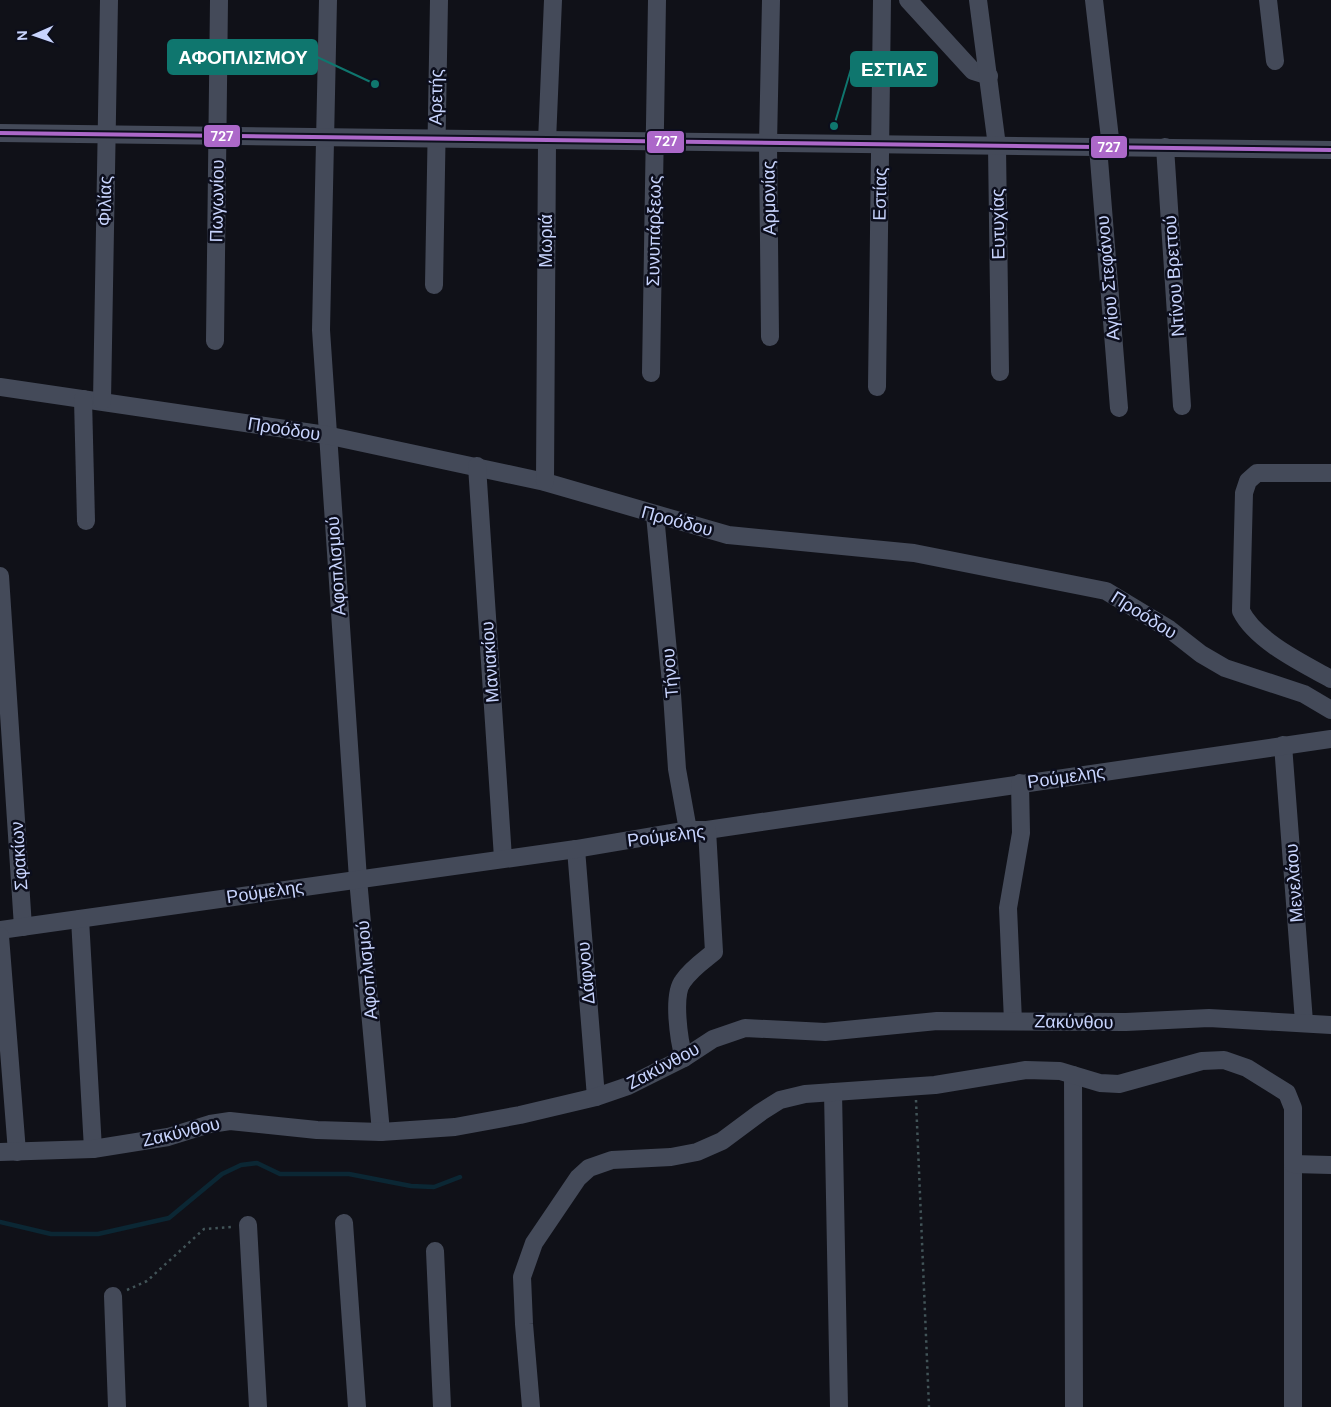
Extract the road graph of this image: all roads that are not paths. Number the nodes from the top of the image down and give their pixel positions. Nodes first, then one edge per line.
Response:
1 (109, 0) edge
2 (219, 0) edge
3 (328, 0) edge
4 (439, 0) edge
5 (553, 0) edge
6 (657, 0) edge
7 (771, 0) edge
8 (882, 0) edge
9 (908, 0) edge
10 (978, 0) edge
11 (1094, 0) edge
12 (1268, 0) edge
13 (1275, 61) dead end
14 (989, 76) junction
15 (0, 134) edge
16 (106, 135) junction
17 (218, 137) junction
18 (326, 138) junction
19 (435, 140) junction
20 (547, 141) junction
21 (656, 142) junction
22 (768, 144) junction
23 (881, 145) junction
24 (997, 146) junction
25 (1104, 147) junction
26 (1165, 147) junction
27 (1331, 150) edge
28 (434, 284) dead end
29 (770, 337) dead end
30 (214, 341) dead end
31 (1000, 372) dead end
32 (651, 373) dead end
33 (0, 387) edge
34 (877, 387) dead end
35 (83, 399) junction
36 (102, 401) junction
37 (1182, 406) dead end
38 (1119, 408) dead end
39 (326, 435) junction
40 (477, 466) junction
41 (1331, 473) edge
42 (545, 482) junction
43 (656, 516) junction
44 (86, 522) dead end
45 (0, 576) edge
46 (1331, 679) edge
47 (1331, 710) edge
48 (1331, 739) edge
49 (1283, 745) junction
50 (1020, 784) junction
51 (688, 830) junction
52 (707, 830) junction
53 (576, 848) junction
54 (503, 858) junction
55 (358, 879) junction
56 (80, 919) junction
57 (23, 927) junction
58 (0, 930) edge
59 (0, 936) edge
60 (1013, 1020) junction
61 (1304, 1022) junction
62 (1331, 1025) edge
63 (684, 1058) junction
64 (1073, 1074) junction
65 (833, 1092) junction
66 (596, 1097) junction
67 (381, 1132) junction
68 (93, 1148) junction
69 (9, 1152) edge
70 (1292, 1164) junction
71 (1331, 1165) edge
72 (344, 1223) dead end
73 (248, 1225) road end
74 (435, 1251) dead end
75 (114, 1296) road end
76 (117, 1407) edge
77 (258, 1407) edge
78 (357, 1407) edge
79 (442, 1407) edge
80 (532, 1407) edge
81 (839, 1407) edge
82 (1074, 1407) edge
83 (1294, 1407) edge

1 - 16 street, Φιλίας
2 - 17 street, Πωγωνίου
3 - 18 street, Αφοπλισμού
4 - 19 street, Αρετής
5 - 20 street, Μωριά
6 - 21 street, Συνυπάρξεως
7 - 22 street, Αρμονίας
8 - 23 street, Εστίας
9 - 14 street
10 - 14 street, Ευτυχίας
11 - 25 street, Αγίου Στεφάνου
12 - 13 street
14 - 24 street, Ευτυχίας
15 - 16 street
16 - 17 street
16 - 36 street, Φιλίας
17 - 18 street
17 - 30 street, Πωγωνίου
18 - 19 street
18 - 39 street, Αφοπλισμού
19 - 20 street
19 - 28 street, Αρετής
20 - 21 street
20 - 42 street, Μωριά
21 - 22 street
21 - 32 street, Συνυπάρξεως
22 - 23 street
22 - 29 street, Αρμονίας
23 - 24 street
23 - 34 street, Εστίας
24 - 25 street
24 - 31 street, Ευτυχίας
25 - 26 street
25 - 38 street, Αγίου Στεφάνου
26 - 27 street
26 - 37 street, Ντίνου Βρεττού
33 - 35 street, Προόδου
35 - 36 street, Προόδου
35 - 44 street
36 - 39 street, Προόδου
39 - 40 street, Προόδου
39 - 55 street, Αφοπλισμού
40 - 42 street, Προόδου
40 - 54 street, Μανιακίου
41 - 46 street
42 - 43 street, Προόδου
43 - 47 street, Προόδου
43 - 51 street, Τήνου
45 - 57 street, Σφακίων
48 - 49 street, Ρούμελης
49 - 50 street, Ρούμελης
49 - 61 street, Μενελάου
50 - 52 street, Ρούμελης
50 - 60 street
51 - 52 street, Ρούμελης
51 - 53 street, Ρούμελης
52 - 63 street
53 - 54 street, Ρούμελης
53 - 66 street, Δάφνου
54 - 55 street, Ρούμελης
55 - 56 street, Ρούμελης
55 - 67 street, Αφοπλισμού
56 - 57 street, Ρούμελης
56 - 68 street
57 - 58 street, Ρούμελης
59 - 69 street
60 - 61 street, Ζακύνθου
60 - 63 street, Ζακύνθου
61 - 62 street, Ζακύνθου
63 - 66 street, Ζακύνθου
64 - 65 street
64 - 70 street
64 - 82 street
65 - 80 street
65 - 81 street
66 - 67 street, Ζακύνθου
67 - 68 street, Ζακύνθου
68 - 69 street, Ζακύνθου
70 - 71 street
70 - 83 street
72 - 78 street
73 - 77 street
74 - 79 street
75 - 76 street

